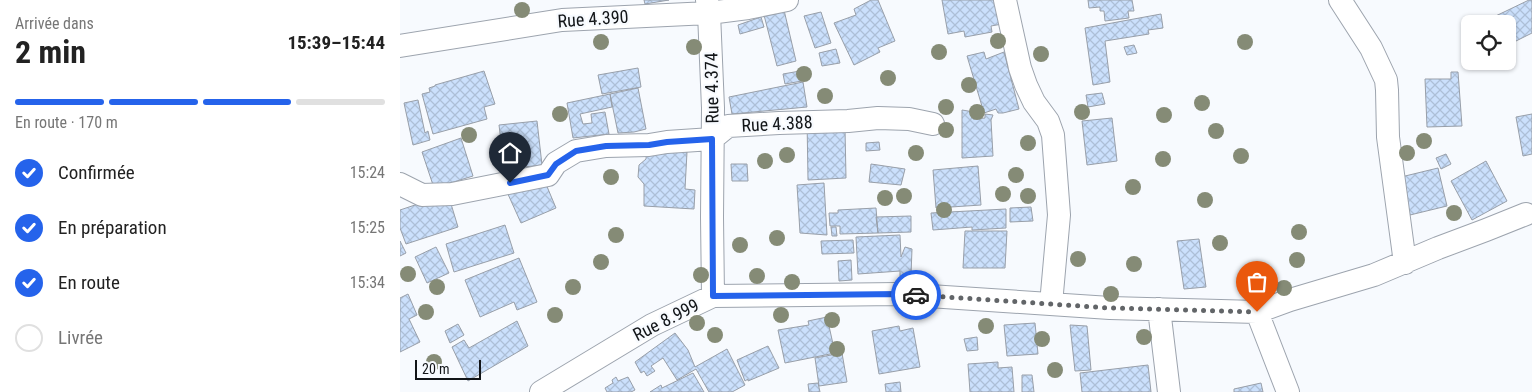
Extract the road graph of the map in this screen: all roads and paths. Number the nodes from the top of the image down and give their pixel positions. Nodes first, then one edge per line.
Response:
1 (788, 0) edge
2 (1005, 0) edge
3 (1340, 0) edge
4 (708, 6) edge
5 (400, 46) edge
6 (933, 124) dead end
7 (712, 139) junction
8 (400, 184) edge
9 (1526, 214) dead end
10 (1404, 263) junction
11 (713, 296) junction
12 (1050, 304) junction
13 (1159, 309) junction
14 (1257, 312) junction
15 (541, 392) edge
16 (1169, 392) edge
17 (1288, 392) edge

1 - 4 street, Rue 4.390
2 - 12 street
3 - 10 street
4 - 5 street, Rue 4.390
4 - 7 street, Rue 4.374
6 - 7 street, Rue 4.388
7 - 8 street, Rue 4.388
7 - 11 street, Rue 4.374
9 - 10 street
10 - 14 street
11 - 12 street, Rue 8.999
11 - 15 street, Rue 8.999
12 - 13 street, Rue 8.999
13 - 14 street, Rue 8.999
13 - 16 street
14 - 17 street

